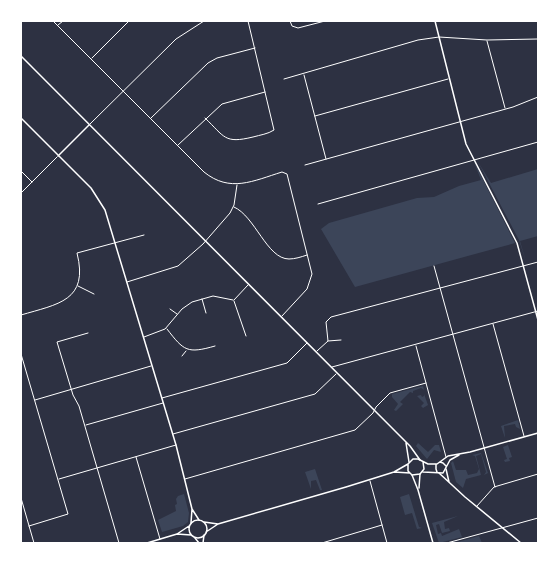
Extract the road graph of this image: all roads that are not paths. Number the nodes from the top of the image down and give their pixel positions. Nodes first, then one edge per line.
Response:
1 (53, 21) edge
2 (63, 21) edge
3 (129, 21) edge
4 (204, 21) edge
5 (248, 21) edge
6 (290, 21) edge
7 (325, 21) edge
8 (435, 21) edge
9 (58, 26) junction
10 (439, 37) junction
11 (538, 39) edge
12 (487, 40) junction
13 (255, 48) junction
14 (21, 56) edge
15 (91, 59) junction
16 (304, 74) junction
17 (284, 79) dead end
18 (449, 79) junction
19 (124, 91) junction
20 (266, 92) junction
21 (538, 97) edge
22 (505, 109) junction
23 (315, 116) junction
24 (21, 118) edge
25 (205, 118) junction
26 (151, 119) junction
27 (460, 122) junction
28 (89, 125) junction
29 (538, 142) edge
30 (177, 145) junction
31 (58, 156) junction
32 (326, 159) junction
33 (475, 160) junction
34 (305, 165) dead end
35 (21, 171) edge
36 (32, 182) junction
37 (237, 184) junction
38 (21, 193) edge
39 (318, 204) dead end
40 (233, 207) junction
41 (144, 235) dead end
42 (205, 241) junction
43 (115, 243) junction
44 (308, 255) junction
45 (538, 262) edge
46 (434, 266) dead end
47 (524, 266) junction
48 (127, 282) junction
49 (248, 285) junction
50 (78, 286) junction
51 (440, 288) junction
52 (94, 294) dead end
53 (202, 298) junction
54 (233, 300) junction
55 (170, 309) dead end
56 (537, 312) edge
57 (206, 313) dead end
58 (178, 314) junction
59 (21, 315) edge
60 (280, 317) junction
61 (538, 320) edge
62 (493, 323) junction
63 (166, 328) junction
64 (88, 332) dead end
65 (453, 334) junction
66 (246, 336) dead end
67 (143, 338) junction
68 (341, 340) dead end
69 (328, 341) junction
70 (307, 343) junction
71 (415, 345) junction
72 (215, 346) dead end
73 (186, 350) junction
74 (316, 352) junction
75 (21, 354) edge
76 (182, 356) dead end
77 (152, 366) junction
78 (331, 368) junction
79 (337, 373) junction
80 (426, 383) junction
81 (71, 389) junction
82 (161, 398) junction
83 (35, 400) junction
84 (163, 403) junction
85 (374, 410) junction
86 (85, 425) junction
87 (538, 433) edge
88 (173, 434) junction
89 (524, 437) junction
90 (406, 443) junction
91 (176, 445) junction
92 (484, 448) junction
93 (461, 454) junction
94 (136, 457) junction
95 (446, 457) junction
96 (420, 460) junction
97 (423, 462) junction
98 (440, 462) junction
99 (408, 463) junction
100 (437, 464) junction
101 (97, 468) junction
102 (446, 468) junction
103 (394, 472) junction
104 (423, 472) junction
105 (438, 472) junction
106 (411, 474) junction
107 (420, 474) junction
108 (538, 474) edge
109 (58, 479) junction
110 (185, 479) junction
111 (369, 480) junction
112 (449, 482) junction
113 (495, 486) junction
114 (418, 490) junction
115 (21, 498) edge
116 (476, 507) junction
117 (192, 509) junction
118 (538, 518) edge
119 (199, 520) junction
120 (191, 522) junction
121 (204, 522) junction
122 (218, 524) junction
123 (382, 525) junction
124 (29, 526) junction
125 (189, 526) junction
126 (501, 527) junction
127 (206, 532) junction
128 (177, 534) junction
129 (204, 535) junction
130 (192, 536) junction
131 (195, 538) junction
132 (160, 539) junction
133 (34, 543) edge
134 (120, 543) edge
135 (147, 543) edge
136 (199, 543) edge
137 (203, 543) edge
138 (322, 543) edge
139 (387, 543) edge
140 (433, 543) edge
141 (447, 543) edge
142 (520, 543) edge

1 - 9 street
2 - 9 street
3 - 15 street
4 - 19 street
5 - 13 street
6 - 7 street
8 - 10 street
9 - 15 street
10 - 12 street
10 - 16 street
10 - 18 street
11 - 12 street
12 - 22 street
13 - 20 street
13 - 26 street
14 - 28 street
15 - 19 street
16 - 17 street
16 - 23 street
18 - 23 street
18 - 27 street
19 - 26 street
19 - 28 street
20 - 25 street
20 - 25 street
21 - 22 street
22 - 27 street
23 - 32 street
24 - 31 street
25 - 30 street
26 - 30 street
27 - 32 street
27 - 33 street
28 - 31 street
28 - 42 street
29 - 33 street
30 - 37 street
31 - 36 street
31 - 43 street
32 - 34 street
33 - 39 street
33 - 47 street
35 - 36 street
36 - 38 street
37 - 40 street
37 - 44 street
40 - 42 street
40 - 44 street
41 - 43 street
42 - 48 street
42 - 49 street
43 - 48 street
43 - 50 street
44 - 60 street
45 - 47 street
46 - 51 street
47 - 51 street
47 - 56 street
48 - 67 street
49 - 54 street
49 - 60 street
50 - 52 street
50 - 59 street
51 - 65 street
51 - 69 street
53 - 54 street
53 - 57 street
53 - 58 street
54 - 66 street
55 - 58 street
56 - 61 street
56 - 62 street
58 - 63 street
60 - 70 street
62 - 65 street
62 - 89 street
63 - 67 street
63 - 73 street
64 - 81 street
65 - 71 street
65 - 92 street
67 - 77 street
68 - 69 street
69 - 74 street
70 - 74 street
70 - 82 street
71 - 78 street
71 - 80 street
72 - 73 street
73 - 76 street
74 - 78 street
75 - 83 street
77 - 81 street
77 - 82 street
78 - 79 street
79 - 85 street
79 - 88 street
80 - 85 street
80 - 95 street
81 - 83 street
81 - 86 street
82 - 84 street
83 - 109 street
84 - 86 street
84 - 88 street
85 - 90 street
85 - 110 street
86 - 101 street
87 - 89 street
88 - 91 street
89 - 92 street
90 - 96 street
90 - 99 street
91 - 94 street
91 - 110 street
92 - 93 street
92 - 113 street
93 - 95 street
93 - 102 street
94 - 101 street
94 - 132 street
95 - 98 street
96 - 97 street
96 - 99 street
97 - 100 street
97 - 104 street
98 - 100 street
98 - 102 street
99 - 103 street
99 - 106 street
100 - 105 street
101 - 109 street
101 - 134 street
102 - 105 street
102 - 112 street
103 - 106 street
103 - 111 street
104 - 105 street
104 - 107 street
105 - 112 street
106 - 107 street
106 - 114 street
107 - 114 street
108 - 113 street
109 - 124 street
110 - 117 street
111 - 122 street
111 - 123 street
112 - 116 street
113 - 116 street
114 - 140 street
115 - 124 street
116 - 126 street
117 - 119 street
117 - 120 street
118 - 126 street
119 - 120 street
119 - 121 street
120 - 125 street
121 - 122 street
121 - 127 street
122 - 127 street
123 - 138 street
123 - 139 street
124 - 133 street
125 - 128 street
125 - 130 street
126 - 141 street
126 - 142 street
127 - 129 street
128 - 130 street
128 - 132 street
129 - 131 street
129 - 137 street
130 - 131 street
131 - 136 street
132 - 135 street

